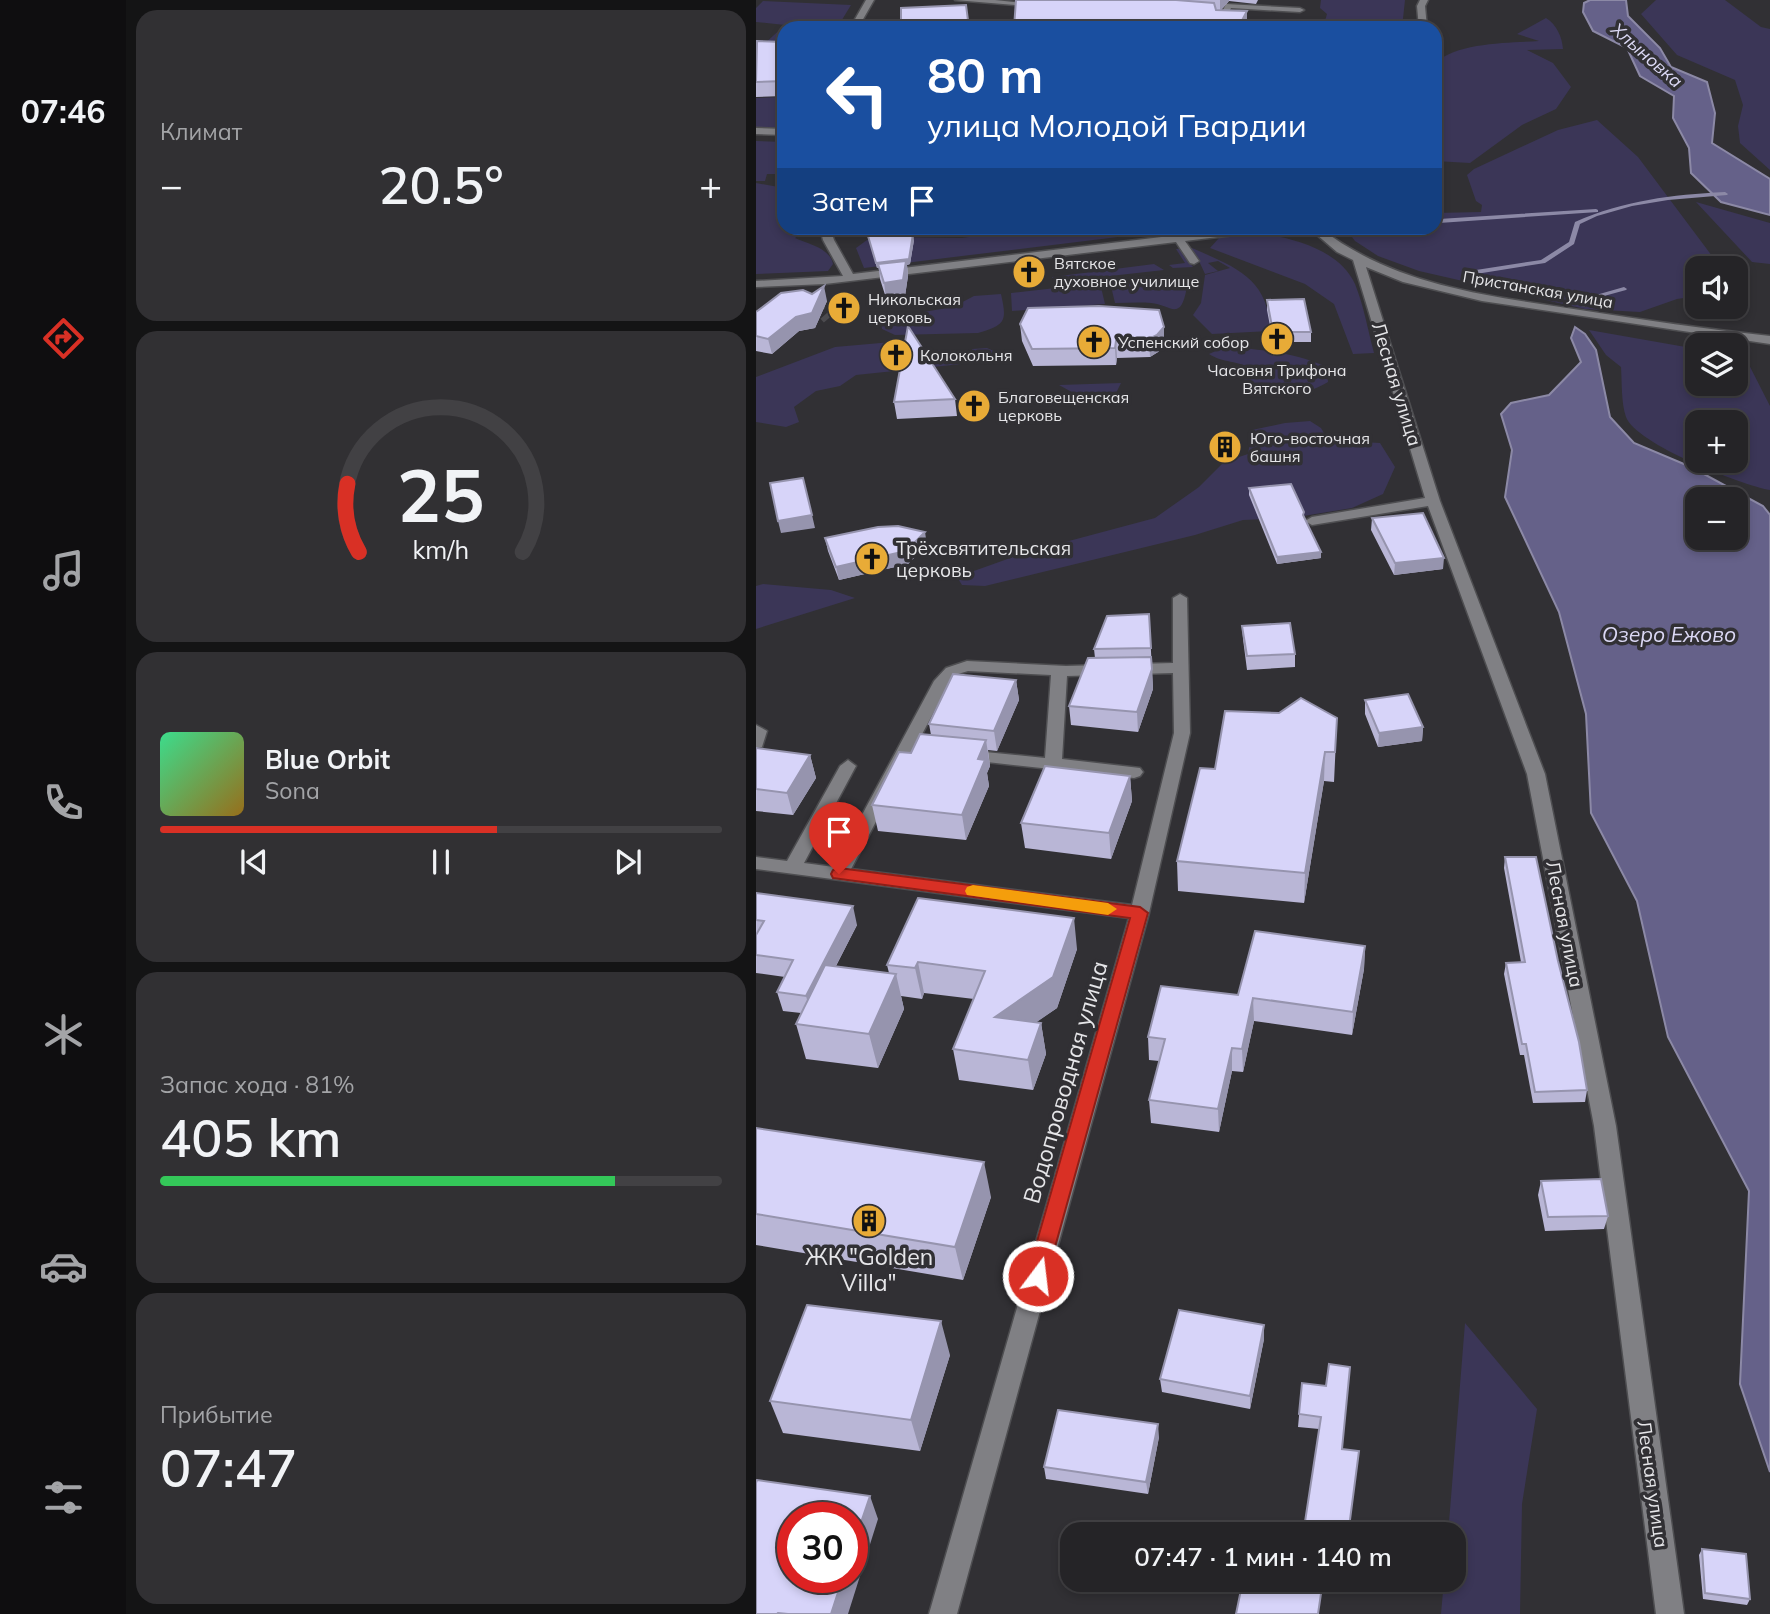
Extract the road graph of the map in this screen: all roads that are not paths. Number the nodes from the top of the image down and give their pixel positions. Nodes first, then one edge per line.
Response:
1 (870, 0) edge
2 (959, 0) edge
3 (1304, 0) edge
4 (1424, 0) edge
5 (1224, 4) dead end
6 (1043, 5) edge
7 (1300, 10) junction
8 (1208, 14) edge
9 (1222, 15) junction
10 (1295, 19) dead end
11 (858, 21) edge
12 (1218, 21) edge
13 (1221, 21) edge
14 (1422, 21) edge
15 (756, 131) edge
16 (777, 132) edge
17 (825, 235) edge
18 (1205, 235) edge
19 (1324, 235) edge
20 (1178, 238) junction
21 (1358, 258) junction
22 (1194, 261) dead end
23 (849, 278) junction
24 (797, 283) junction
25 (756, 284) edge
26 (808, 295) tunnel mouth
27 (1770, 340) edge
28 (1433, 501) junction
29 (1312, 521) dead end
30 (1180, 598) dead end
31 (1182, 668) junction
32 (1059, 671) junction
33 (756, 730) edge
34 (756, 743) edge
35 (946, 753) edge
36 (1053, 764) junction
37 (848, 765) dead end
38 (1134, 772) dead end
39 (756, 863) edge
40 (792, 868) junction
41 (839, 874) junction
42 (1140, 913) junction
43 (943, 1614) edge
44 (1670, 1614) edge

1 - 11 street
2 - 6 street
3 - 7 street
4 - 14 street
5 - 9 street
7 - 9 street
7 - 10 street
8 - 9 street
9 - 12 street
9 - 13 street
15 - 16 street
17 - 23 street
18 - 20 street
19 - 21 street, Пристанская улица
20 - 22 street
20 - 23 street
21 - 27 street, Пристанская улица
21 - 28 street, Лесная улица
23 - 24 street
24 - 25 street
24 - 26 street
28 - 29 street
28 - 44 street, Лесная улица
30 - 31 street, Водопроводная улица
31 - 32 street
31 - 42 street, Водопроводная улица
32 - 36 street
32 - 41 street
33 - 34 street
35 - 36 street
36 - 38 street
37 - 40 street
39 - 40 street
40 - 41 street
41 - 42 street
42 - 43 street, Водопроводная улица

